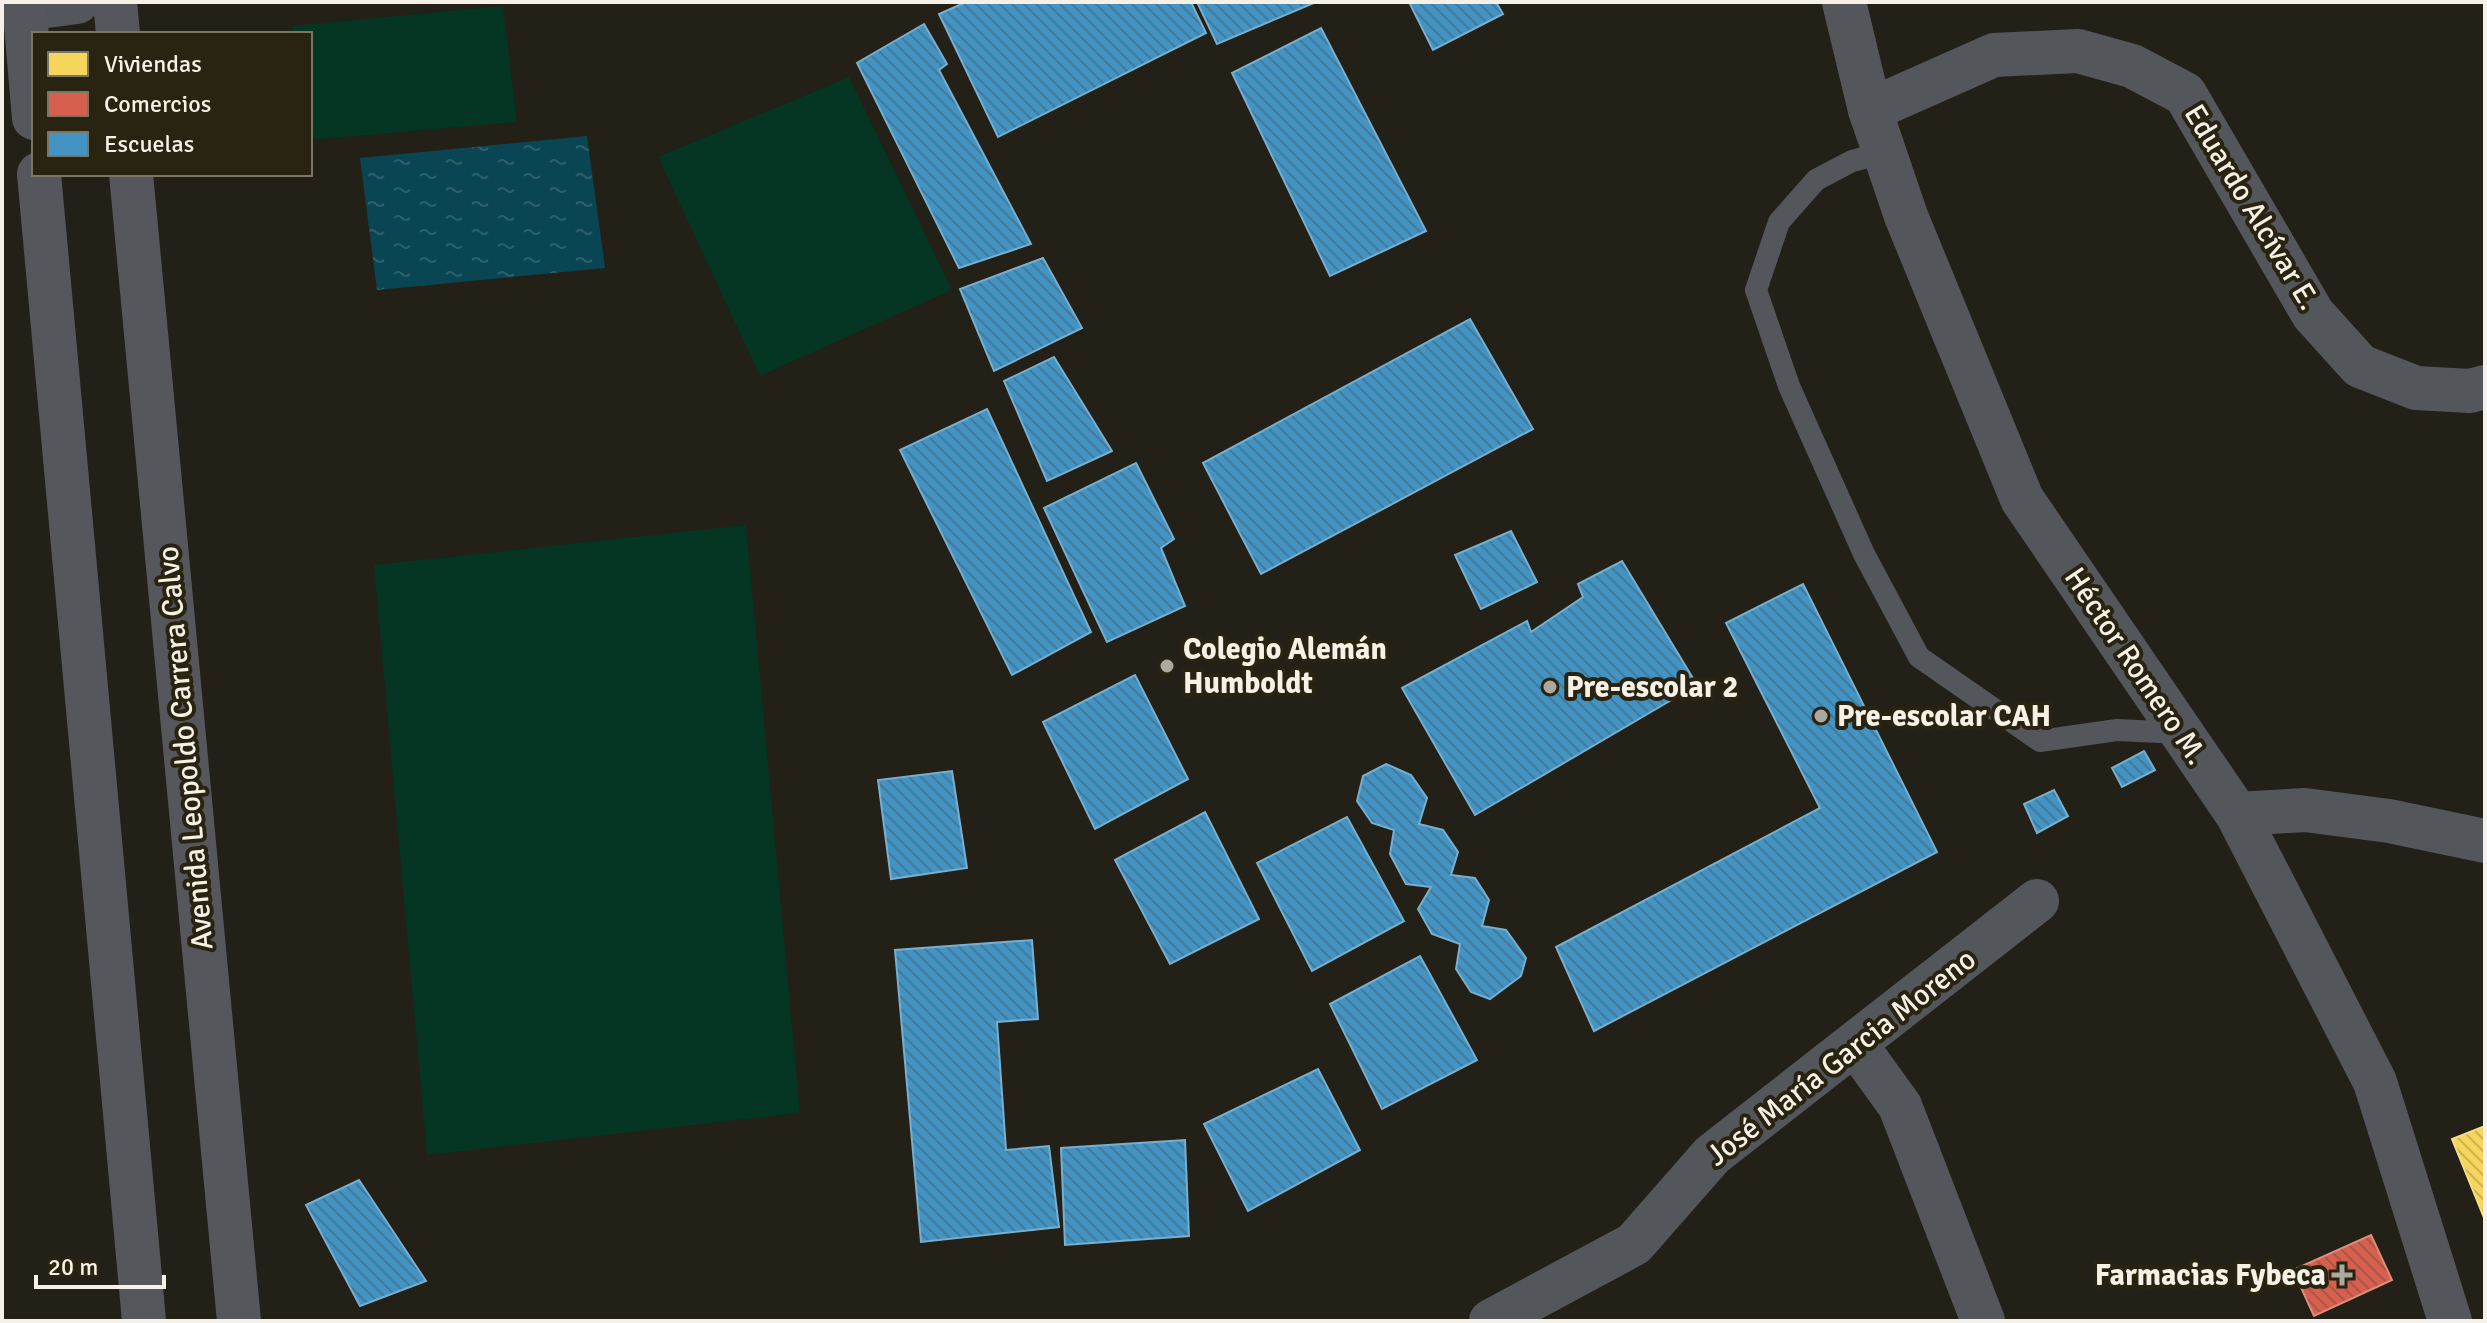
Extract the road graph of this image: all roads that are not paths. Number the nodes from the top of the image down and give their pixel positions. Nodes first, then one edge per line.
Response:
1 (77, 2) edge
2 (115, 2) edge
3 (1844, 2) edge
4 (17, 7) edge
5 (118, 32) edge
6 (32, 105) edge
7 (1870, 110) junction
8 (1884, 153) junction
9 (39, 176) edge
10 (131, 176) edge
11 (2485, 387) edge
12 (2181, 733) junction
13 (2237, 814) junction
14 (2485, 841) edge
15 (2037, 901) dead end
16 (1856, 1045) junction
17 (144, 1321) edge
18 (239, 1321) edge
19 (1491, 1321) edge
20 (1983, 1321) edge
21 (2450, 1321) edge

1 - 4 street
2 - 5 main road
3 - 7 street, Héctor Romero M.
4 - 6 main road
7 - 8 street, Héctor Romero M.
7 - 11 street, Eduardo Alcívar E.
8 - 12 street, Héctor Romero M.
8 - 12 lane
9 - 17 main road
10 - 18 main road, Avenida Leopoldo Carrera Calvo
12 - 13 street, Héctor Romero M.
13 - 14 street
13 - 21 street, Héctor Romero M.
15 - 16 street, José María Garcia Moreno
16 - 19 street, José María Garcia Moreno
16 - 20 street

